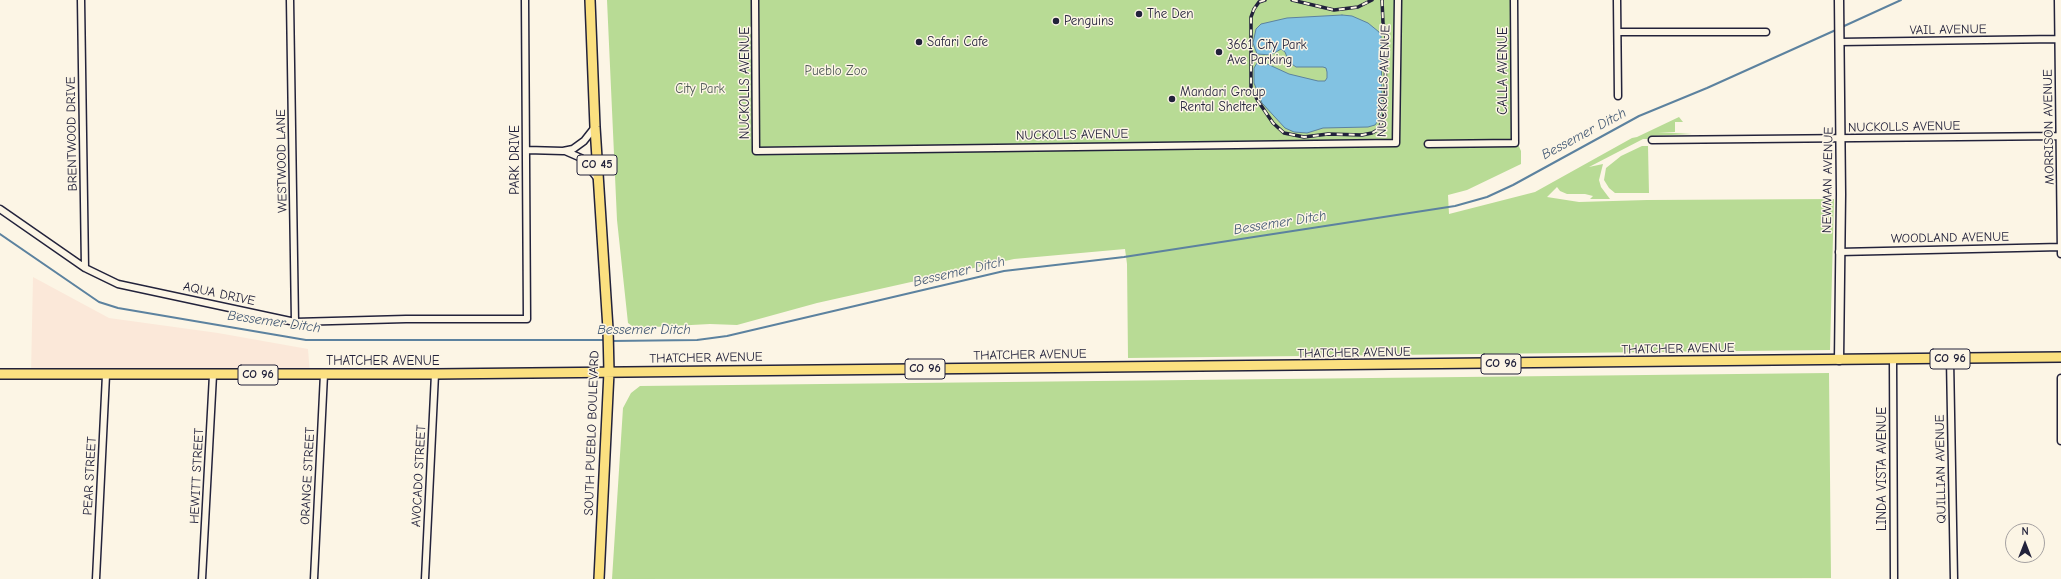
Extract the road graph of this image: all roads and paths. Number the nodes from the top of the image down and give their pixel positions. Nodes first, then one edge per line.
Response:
1 (81, 0) edge
2 (290, 0) edge
3 (525, 0) edge
4 (590, 0) edge
5 (756, 0) edge
6 (1398, 0) edge
7 (1514, 0) edge
8 (1617, 0) edge
9 (1839, 0) edge
10 (2058, 0) edge
11 (1618, 32) junction
12 (1766, 32) dead end
13 (2058, 39) junction
14 (1839, 42) junction
15 (1618, 96) dead end
16 (595, 127) junction
17 (2060, 136) edge
18 (1840, 139) junction
19 (1652, 140) dead end
20 (1428, 144) dead end
21 (527, 150) junction
22 (563, 151) junction
23 (598, 179) junction
24 (0, 209) edge
25 (2061, 247) edge
26 (1839, 252) junction
27 (2061, 254) edge
28 (85, 268) junction
29 (527, 319) joint
30 (295, 322) junction
31 (2061, 357) edge
32 (1950, 359) junction
33 (1839, 360) junction
34 (1893, 360) junction
35 (609, 372) junction
36 (0, 374) edge
37 (324, 374) junction
38 (435, 374) junction
39 (106, 375) junction
40 (213, 375) junction
41 (2061, 378) edge
42 (2061, 441) edge
43 (96, 579) edge
44 (202, 579) edge
45 (314, 579) edge
46 (425, 579) edge
47 (599, 579) edge
48 (1894, 579) edge
49 (1954, 579) edge

1 - 28 street, BRENTWOOD DRIVE
2 - 30 street, WESTWOOD LANE
3 - 21 street, PARK DRIVE
4 - 16 main road, SOUTH PUEBLO BOULEVARD / CO 45
5 - 6 street, NUCKOLLS AVENUE
7 - 20 street, CALLA AVENUE
8 - 11 street
9 - 14 street, NEWMAN AVENUE
10 - 13 street, MORRISON AVENUE
11 - 12 street
11 - 15 street
13 - 14 street, VAIL AVENUE
13 - 17 street, MORRISON AVENUE
14 - 18 street, NEWMAN AVENUE
16 - 22 street
16 - 23 main road, SOUTH PUEBLO BOULEVARD / CO 45
17 - 18 street, NUCKOLLS AVENUE
17 - 25 street, MORRISON AVENUE
18 - 19 street, NUCKOLLS AVENUE
18 - 26 street, NEWMAN AVENUE
21 - 22 street
21 - 29 street, PARK DRIVE
22 - 23 street
23 - 35 main road, SOUTH PUEBLO BOULEVARD / CO 45
24 - 28 street, AQUA DRIVE
25 - 26 street, WOODLAND AVENUE
25 - 27 street, MORRISON AVENUE
26 - 33 street, NEWMAN AVENUE
28 - 30 street, AQUA DRIVE
29 - 30 street, AQUA DRIVE
31 - 32 main road, THATCHER AVENUE / CO 96
32 - 34 main road, THATCHER AVENUE / CO 96
32 - 49 street, QUILLIAN AVENUE
33 - 34 main road, THATCHER AVENUE / CO 96
33 - 35 main road, THATCHER AVENUE / CO 96
34 - 48 street, LINDA VISTA AVENUE
35 - 38 main road, THATCHER AVENUE / CO 96
35 - 47 main road, SOUTH PUEBLO BOULEVARD / CO 45
36 - 39 main road, THATCHER AVENUE / CO 96
37 - 38 main road, THATCHER AVENUE / CO 96
37 - 40 main road, THATCHER AVENUE / CO 96
37 - 45 street, ORANGE STREET
38 - 46 street, AVOCADO STREET
39 - 40 main road, THATCHER AVENUE / CO 96
39 - 43 street, PEAR STREET
40 - 44 street, HEWITT STREET
41 - 42 street

